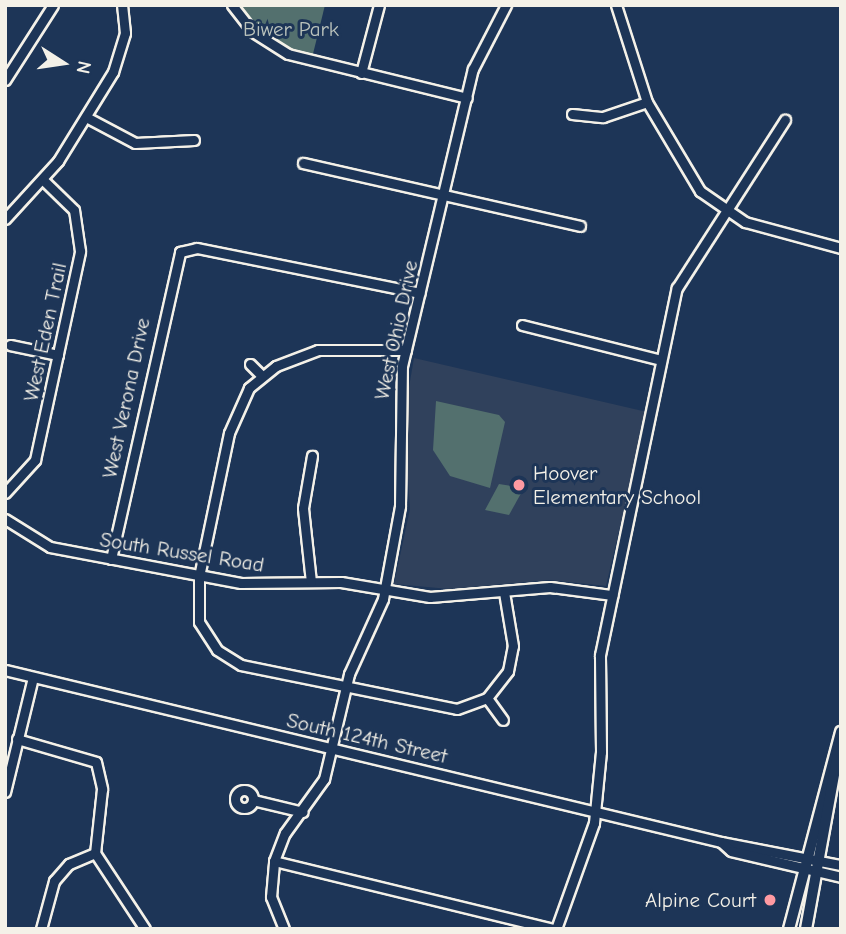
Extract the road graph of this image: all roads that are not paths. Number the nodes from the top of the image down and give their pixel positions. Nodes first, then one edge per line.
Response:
1 (53, 5) edge
2 (122, 5) edge
3 (232, 5) edge
4 (379, 5) edge
5 (506, 5) edge
6 (616, 5) edge
7 (361, 73) junction
8 (5, 80) edge
9 (467, 98) junction
10 (647, 102) junction
11 (572, 114) dead end
12 (86, 117) junction
13 (785, 120) dead end
14 (194, 140) dead end
15 (303, 163) dead end
16 (43, 180) junction
17 (444, 193) junction
18 (724, 210) junction
19 (5, 219) edge
20 (580, 226) dead end
21 (841, 248) edge
22 (420, 293) junction
23 (522, 325) dead end
24 (10, 345) dead end
25 (406, 350) junction
26 (58, 355) junction
27 (661, 360) junction
28 (250, 364) dead end
29 (262, 376) junction
30 (313, 456) dead end
31 (5, 493) edge
32 (5, 519) edge
33 (111, 559) junction
34 (199, 576) junction
35 (311, 582) junction
36 (385, 589) junction
37 (504, 592) junction
38 (612, 595) junction
39 (5, 670) edge
40 (33, 677) junction
41 (346, 685) junction
42 (487, 698) junction
43 (503, 720) dead end
44 (841, 732) edge
45 (17, 739) junction
46 (332, 748) junction
47 (5, 792) edge
48 (253, 800) dead end
49 (595, 811) junction
50 (303, 812) junction
51 (721, 842) junction
52 (95, 853) junction
53 (807, 855) junction
54 (821, 859) junction
55 (274, 861) junction
56 (841, 865) edge
57 (804, 868) junction
58 (818, 872) junction
59 (841, 877) edge
60 (41, 929) edge
61 (145, 929) edge
62 (284, 929) edge
63 (555, 929) edge
64 (789, 929) edge
65 (806, 929) edge

1 - 8 street
2 - 12 street
3 - 7 street
4 - 7 street
5 - 9 street, West Ohio Drive
6 - 10 street
7 - 9 street
9 - 17 street, West Ohio Drive
10 - 11 street
10 - 18 street
12 - 14 street
12 - 16 street
13 - 18 street
15 - 17 street
16 - 19 street
16 - 26 street, West Eden Trail
17 - 20 street
17 - 22 street, West Ohio Drive
18 - 21 street
18 - 27 street
22 - 25 street, West Ohio Drive
22 - 33 street, West Verona Drive
23 - 27 street
24 - 26 street
25 - 29 street
25 - 36 street, West Ohio Drive
26 - 31 street, West Eden Trail
27 - 38 street
28 - 29 street
29 - 34 street
30 - 35 street
32 - 33 street, South Russel Road
33 - 34 street, South Russel Road
34 - 35 street, South Russel Road
34 - 41 street
35 - 36 street, South Russel Road
36 - 37 street, South Russel Road
36 - 41 street, West Ohio Drive
37 - 38 street, South Russel Road
37 - 42 street
38 - 49 street
39 - 40 street, South 124th Street
40 - 45 street
40 - 46 street, South 124th Street
41 - 42 street
41 - 46 street, West Ohio Drive
42 - 43 street
44 - 53 main road
44 - 54 main road
45 - 47 street
45 - 52 street
46 - 49 street, South 124th Street
46 - 50 street, West Ohio Drive
48 - 50 street
49 - 51 street, South 124th Street
49 - 63 street
50 - 55 street, West Ohio Drive
51 - 53 street, South 124th Street
51 - 57 street, South 124th Street
52 - 60 street
52 - 61 street
53 - 54 street, South 124th Street
53 - 57 main road
54 - 56 street, South 124th Street
54 - 58 main road
55 - 62 street, West Ohio Drive
55 - 63 street
57 - 58 street, South 124th Street
57 - 64 main road
58 - 59 street, South 124th Street
58 - 65 main road

